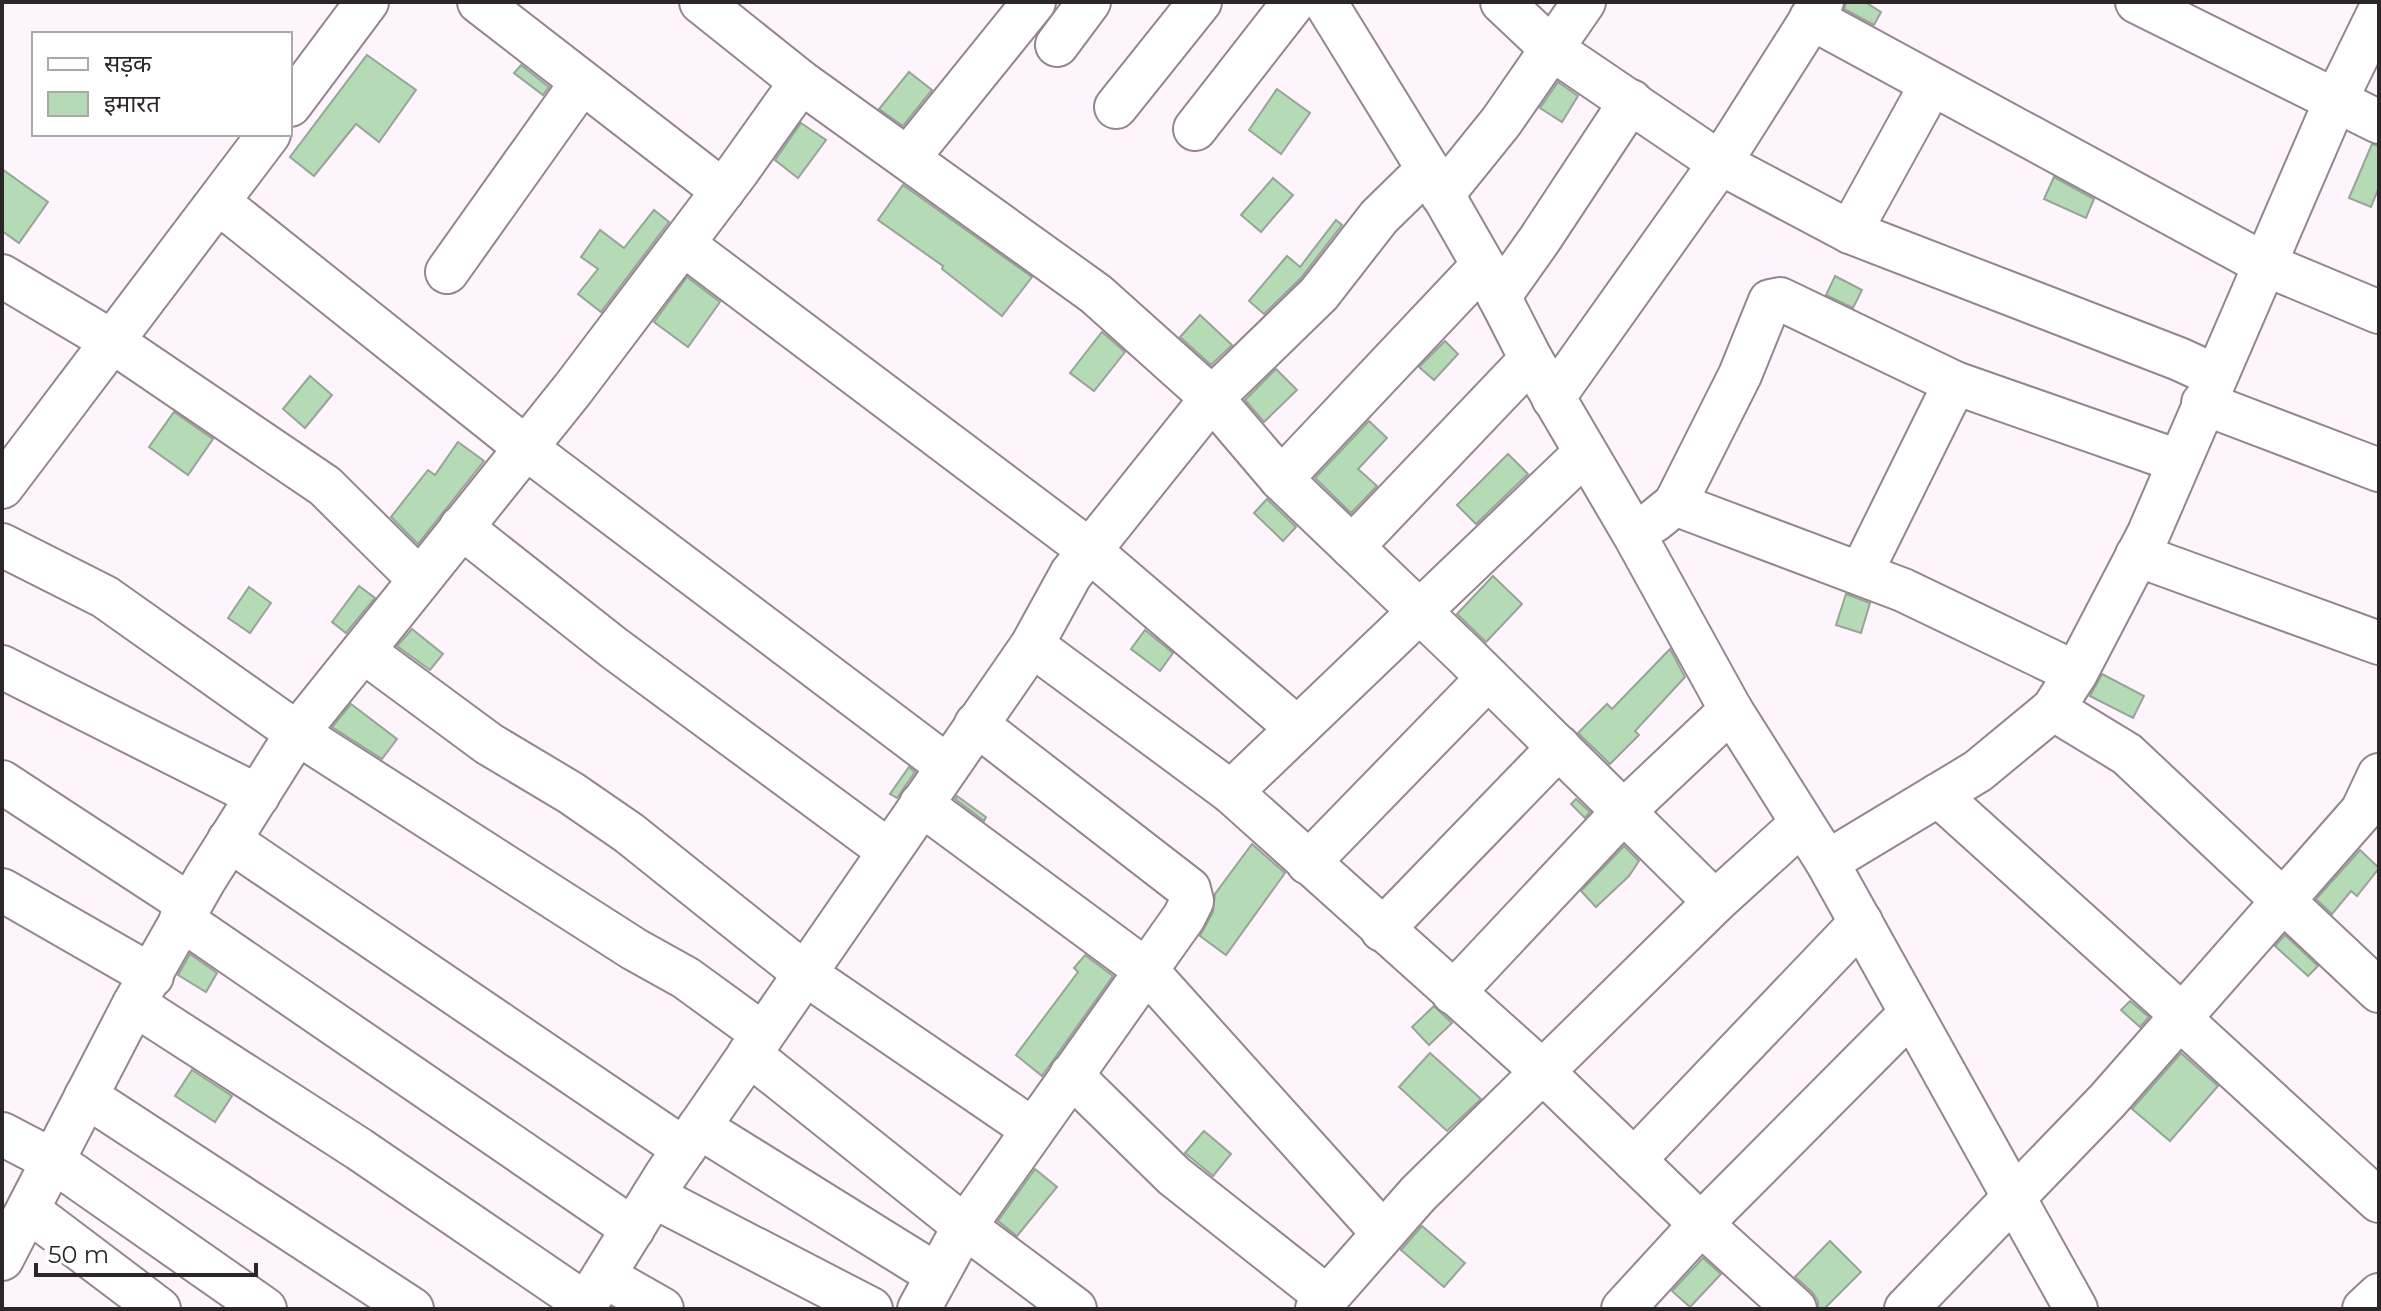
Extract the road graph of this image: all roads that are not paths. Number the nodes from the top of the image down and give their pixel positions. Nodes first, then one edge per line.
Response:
1 (367, 2) edge
2 (479, 2) edge
3 (701, 2) edge
4 (1034, 2) edge
5 (1089, 2) edge
6 (1200, 2) edge
7 (1294, 2) edge
8 (1325, 2) edge
9 (1502, 2) edge
10 (1584, 2) edge
11 (2137, 2) edge
12 (2372, 2) edge
13 (2379, 9) edge
14 (1817, 10) edge
15 (1057, 45) dead end
16 (1552, 49) junction
17 (582, 82) junction
18 (801, 82) junction
19 (1931, 85) junction
20 (1631, 101) junction
21 (292, 102) edge
22 (2335, 102) junction
23 (1116, 107) dead end
24 (2379, 122) edge
25 (1195, 129) dead end
26 (268, 136) edge
27 (908, 158) junction
28 (1720, 163) junction
29 (1435, 182) junction
30 (723, 191) junction
31 (218, 202) junction
32 (1850, 232) junction
33 (683, 244) junction
34 (2264, 264) junction
35 (447, 272) dead end
36 (2, 276) edge
37 (1491, 281) junction
38 (2379, 312) edge
39 (113, 342) junction
40 (1531, 359) junction
41 (1955, 383) junction
42 (2209, 390) junction
43 (1212, 398) junction
44 (1553, 398) junction
45 (526, 448) junction
46 (1585, 453) junction
47 (2178, 461) junction
48 (2379, 470) edge
49 (1281, 479) junction
50 (2, 487) edge
51 (1675, 504) junction
52 (461, 527) junction
53 (1635, 536) junction
54 (2, 545) edge
55 (1352, 547) junction
56 (1089, 550) junction
57 (2137, 555) junction
58 (1861, 573) junction
59 (419, 579) junction
60 (1418, 610) junction
61 (2379, 643) edge
62 (1032, 645) junction
63 (363, 651) junction
64 (2, 667) edge
65 (2076, 673) junction
66 (1488, 678) junction
67 (2053, 709) junction
68 (1731, 710) junction
69 (976, 724) junction
70 (1297, 728) junction
71 (297, 733) junction
72 (1559, 747) junction
73 (947, 766) junction
74 (2, 782) edge
75 (1231, 792) junction
76 (1938, 795) junction
77 (258, 796) junction
78 (921, 804) junction
79 (2373, 805) edge
80 (1623, 812) junction
81 (1802, 823) junction
82 (229, 840) junction
83 (889, 851) junction
84 (1827, 862) junction
85 (1308, 863) junction
86 (2, 890) edge
87 (2283, 901) junction
88 (1715, 902) junction
89 (186, 912) junction
90 (1861, 922) junction
91 (1382, 930) junction
92 (1147, 971) junction
93 (804, 973) junction
94 (143, 990) junction
95 (2379, 991) edge
96 (1453, 993) junction
97 (1911, 1013) junction
98 (2180, 1017) junction
99 (756, 1044) junction
100 (1543, 1072) junction
101 (1071, 1075) junction
102 (86, 1096) junction
103 (1032, 1129) junction
104 (2, 1134) edge
105 (692, 1138) junction
106 (52, 1160) junction
107 (1634, 1160) junction
108 (2014, 1197) junction
109 (2379, 1201) edge
110 (28, 1210) junction
111 (643, 1212) junction
112 (1701, 1224) junction
113 (964, 1226) junction
114 (1383, 1233) junction
115 (2, 1259) edge
116 (928, 1292) edge
117 (2379, 1295) edge
118 (591, 1296) edge
119 (1322, 1303) edge
120 (1776, 1303) edge
121 (159, 1309) edge
122 (265, 1309) edge
123 (412, 1309) edge
124 (662, 1309) edge
125 (871, 1309) edge
126 (1075, 1309) edge
127 (1623, 1309) edge
128 (1906, 1309) edge
129 (2076, 1309) edge
130 (2364, 1309) edge

1 - 21 street
2 - 17 street
3 - 18 street
4 - 27 street
5 - 15 street
6 - 23 street
7 - 25 street
8 - 29 street
9 - 16 street
10 - 16 street
11 - 22 street
12 - 13 street
13 - 22 street
14 - 19 street
14 - 28 street
16 - 20 street
16 - 29 street
17 - 30 street
17 - 35 street
18 - 27 street
18 - 30 street
19 - 32 street
19 - 34 street
20 - 28 street
20 - 37 street
22 - 24 street
22 - 34 street
26 - 31 street
27 - 43 street
28 - 32 street
28 - 44 street
29 - 37 street
29 - 43 street
30 - 33 street
31 - 39 street
31 - 45 street
32 - 42 street
33 - 45 street
33 - 56 street
34 - 38 street
34 - 42 street
36 - 39 street
37 - 40 street
37 - 49 street
39 - 50 street
39 - 59 street
40 - 44 street
40 - 55 street
41 - 47 street
41 - 51 street
41 - 58 street
42 - 47 street
42 - 48 street
43 - 49 street
43 - 56 street
44 - 46 street
45 - 52 street
45 - 73 street
46 - 53 street
46 - 60 street
47 - 57 street
49 - 55 street
51 - 53 street
51 - 58 street
52 - 59 street
52 - 83 street
53 - 68 street
54 - 71 street
55 - 60 street
56 - 62 street
56 - 70 street
57 - 61 street
57 - 65 street
58 - 65 street
59 - 63 street
60 - 66 street
60 - 70 street
62 - 69 street
62 - 75 street
63 - 71 street
63 - 93 street
64 - 77 street
65 - 67 street
66 - 72 street
66 - 85 street
67 - 76 street
67 - 87 street
68 - 80 street
68 - 81 street
69 - 73 street
69 - 92 street
70 - 75 street
71 - 77 street
71 - 99 street
72 - 80 street
72 - 91 street
73 - 78 street
74 - 89 street
75 - 85 street
76 - 84 street
76 - 98 street
77 - 82 street
78 - 83 street
78 - 92 street
79 - 87 street
80 - 88 street
80 - 96 street
81 - 84 street
81 - 88 street
82 - 89 street
82 - 105 street
83 - 93 street
84 - 90 street
85 - 91 street
86 - 94 street
87 - 95 street
87 - 98 street
88 - 100 street
89 - 94 street
89 - 111 street
90 - 97 street
90 - 107 street
91 - 96 street
92 - 101 street
92 - 114 street
93 - 99 street
93 - 103 street
94 - 102 street
94 - 118 street
96 - 100 street
97 - 108 street
97 - 112 street
98 - 108 street
98 - 109 street
99 - 105 street
99 - 113 street
100 - 107 street
100 - 114 street
101 - 103 street
101 - 119 street
102 - 106 street
102 - 123 street
103 - 113 street
104 - 106 street
105 - 111 street
105 - 116 street
106 - 110 street
106 - 122 street
107 - 112 street
108 - 128 street
108 - 129 street
110 - 115 street
110 - 121 street
111 - 118 street
111 - 125 street
112 - 120 street
112 - 127 street
113 - 116 street
113 - 126 street
114 - 119 street
117 - 130 street
118 - 124 street

